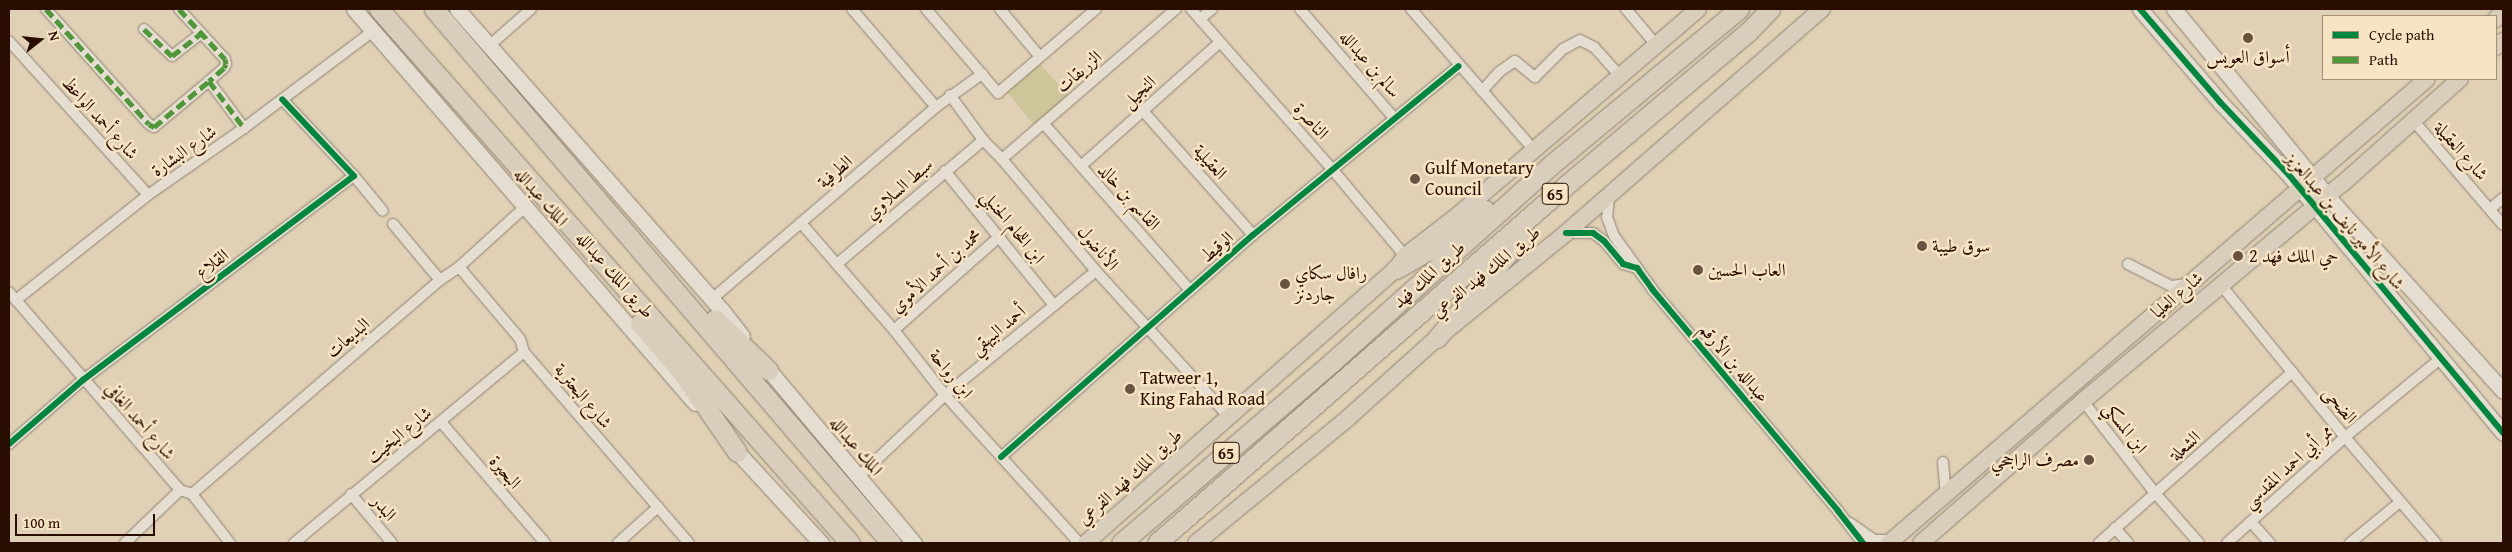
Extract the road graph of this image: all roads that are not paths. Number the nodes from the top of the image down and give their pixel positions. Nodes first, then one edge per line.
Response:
1 (46, 9) edge
2 (179, 9) edge
3 (354, 9) edge
4 (379, 9) edge
5 (434, 9) edge
6 (457, 9) edge
7 (531, 9) edge
8 (852, 9) edge
9 (926, 9) edge
10 (1000, 9) edge
11 (1096, 9) edge
12 (1176, 9) edge
13 (1191, 9) edge
14 (1212, 9) edge
15 (1300, 9) edge
16 (1411, 9) edge
17 (1626, 9) edge
18 (1698, 9) edge
19 (1739, 9) edge
20 (1770, 9) edge
21 (1785, 9) edge
22 (1822, 9) edge
23 (2140, 9) edge
24 (2174, 9) edge
25 (1200, 19) junction
26 (144, 29) dead end
27 (2192, 30) junction
28 (373, 31) junction
29 (1748, 32) junction
30 (201, 33) junction
31 (9, 41) edge
32 (1220, 42) junction
33 (489, 46) junction
34 (1657, 46) junction
35 (2176, 52) junction
36 (1040, 56) junction
37 (1459, 66) junction
38 (982, 74) junction
39 (1621, 77) junction
40 (2426, 80) edge
41 (2459, 80) edge
42 (209, 81) junction
43 (1482, 91) junction
44 (950, 95) junction
45 (282, 99) junction
46 (936, 107) junction
47 (1143, 111) junction
48 (1394, 118) junction
49 (2413, 120) junction
50 (1044, 124) junction
51 (244, 128) junction
52 (983, 140) junction
53 (1533, 149) junction
54 (1002, 159) junction
55 (1081, 166) junction
56 (1332, 169) junction
57 (945, 171) junction
58 (1544, 171) junction
59 (354, 176) junction
60 (2312, 178) junction
61 (583, 182) junction
62 (1565, 186) junction
63 (2299, 189) junction
64 (148, 195) junction
65 (1609, 196) junction
66 (2328, 196) junction
67 (2503, 198) edge
68 (556, 207) junction
69 (2313, 207) junction
70 (525, 208) junction
71 (2490, 209) junction
72 (383, 211) dead end
73 (801, 223) junction
74 (393, 224) dead end
75 (2503, 225) edge
76 (1566, 233) junction
77 (1253, 235) junction
78 (1000, 236) junction
79 (1401, 263) junction
80 (837, 264) junction
81 (2128, 264) dead end
82 (459, 267) junction
83 (1637, 268) junction
84 (1096, 271) junction
85 (440, 280) junction
86 (2188, 284) junction
87 (2221, 285) junction
88 (1190, 290) junction
89 (12, 296) edge
90 (712, 299) junction
91 (1054, 306) junction
92 (1148, 329) junction
93 (894, 330) junction
94 (1437, 338) junction
95 (2456, 339) junction
96 (524, 352) junction
97 (2440, 359) junction
98 (768, 370) junction
99 (2292, 372) junction
100 (83, 380) junction
101 (2503, 390) edge
102 (945, 395) junction
103 (2083, 401) junction
104 (1229, 417) junction
105 (440, 422) junction
106 (2503, 433) edge
107 (2345, 437) junction
108 (9, 444) edge
109 (737, 452) junction
110 (1002, 457) junction
111 (1943, 462) dead end
112 (857, 478) junction
113 (180, 490) junction
114 (192, 494) junction
115 (351, 494) junction
116 (1946, 494) junction
117 (2155, 494) junction
118 (2400, 502) junction
119 (658, 507) junction
120 (1838, 511) junction
121 (2251, 522) junction
122 (2115, 528) junction
123 (1891, 542) edge
124 (125, 543) edge
125 (230, 543) edge
126 (294, 543) edge
127 (392, 543) edge
128 (545, 543) edge
129 (618, 543) edge
130 (689, 543) edge
131 (821, 543) edge
132 (850, 543) edge
133 (891, 543) edge
134 (914, 543) edge
135 (1079, 543) edge
136 (1086, 543) edge
137 (1121, 543) edge
138 (1157, 543) edge
139 (1196, 543) edge
140 (1863, 543) edge
141 (1920, 543) edge
142 (2099, 543) edge
143 (2128, 543) edge
144 (2198, 543) edge
145 (2227, 543) edge
146 (2270, 543) edge
147 (2350, 543) edge
148 (2436, 543) edge

1 - 42 street
2 - 30 street
3 - 28 main road, الملك عبدالله
4 - 68 highway, طريق الملك عبدالله
5 - 61 highway, طريق الملك عبدالله
6 - 33 main road, الملك عبدالله
7 - 33 street
8 - 46 street
9 - 38 street
10 - 36 street
11 - 36 street
12 - 50 street, الزريقات
13 - 25 street, الناصرة
14 - 25 street
15 - 48 street, سالم بن عبدالله
16 - 37 street
17 - 34 street
18 - 34 main road, طريق الملك فهد الفرعي
19 - 58 highway, طريق الملك فهد / 65
20 - 29 highway, طريق الملك فهد / 65
21 - 29 highway
22 - 65 main road, طريق الملك فهد الفرعي
23 - 35 main road, شارع الأمير نايف بن عبدالعزيز
24 - 27 main road, شارع الأمير نايف بن عبدالعزيز
25 - 32 street, الناصرة
26 - 30 street
27 - 35 main road
27 - 60 main road, شارع الأمير نايف بن عبدالعزيز
28 - 45 street, شارع البشارة
28 - 70 main road, الملك عبدالله
29 - 62 highway, طريق الملك فهد / 65
30 - 42 street
31 - 64 street, شارع أحمد الواعظ
32 - 47 street, النجيل
32 - 56 street, الناصرة
33 - 90 main road, الملك عبدالله
34 - 39 main road, طريق الملك فهد الفرعي
35 - 63 main road, شارع الأمير نايف بن عبدالعزيز
36 - 38 street
37 - 43 street
37 - 48 street, الوقيط
38 - 44 street, الطرفية
39 - 43 street
39 - 53 main road, طريق الملك فهد الفرعي
40 - 60 main road, شارع العليا
41 - 49 main road, شارع العليا
42 - 51 street
43 - 53 street
44 - 46 street, الطرفية
44 - 52 street, الأناضول
45 - 51 street, شارع البشارة
45 - 59 street
46 - 73 street, الطرفية
47 - 55 street, النجيل
47 - 77 street, العقيلية
48 - 56 street, الوقيط
49 - 66 main road, شارع العليا
49 - 71 street, شارع العقيلة
50 - 54 street, الزريقات
50 - 55 street, القاسم بن خالد
51 - 64 street, شارع البشارة
52 - 54 street, الأناضول
52 - 57 street, سبط السلاوي
53 - 79 main road, طريق الملك فهد الفرعي
54 - 84 street, الأناضول
55 - 88 street, القاسم بن خالد
56 - 77 street, الوقيط
56 - 79 street, الناصرة
57 - 78 street, ابن اللحام الحنبلي
57 - 80 street, سبط السلاوي
58 - 79 highway
58 - 137 highway, طريق الملك فهد / 65
59 - 72 street
59 - 100 street, القلاع
60 - 63 main road, شارع العليا
60 - 66 main road, شارع الأمير نايف بن عبدالعزيز
61 - 98 highway
61 - 133 highway, طريق الملك عبدالله
62 - 94 highway
62 - 138 highway, طريق الملك فهد / 65
63 - 69 main road, شارع الأمير نايف بن عبدالعزيز
63 - 86 main road, شارع العليا
64 - 89 street, شارع البشارة
65 - 76 main road, طريق الملك فهد الفرعي
65 - 83 street
66 - 69 main road, شارع العليا
66 - 95 main road, شارع الأمير نايف بن عبدالعزيز
67 - 71 street
68 - 109 highway
68 - 132 highway, طريق الملك عبدالله
69 - 87 main road, شارع العليا
69 - 97 main road, شارع الأمير نايف بن عبدالعزيز
70 - 82 street, البديعات
70 - 109 main road, الملك عبدالله
71 - 75 street, شارع العقيلة
73 - 80 street, ابن رواحة
73 - 90 street, الطرفية
74 - 85 street
76 - 83 street, عبدالله بن الأرقم
76 - 94 main road, طريق الملك فهد الفرعي
77 - 88 street, الوقيط
78 - 91 street, ابن اللحام الحنبلي
78 - 93 street, محمد بن أحمد الأموي
79 - 104 main road, طريق الملك فهد الفرعي
80 - 93 street, ابن رواحة
81 - 86 street
82 - 85 street, البديعات
82 - 96 street, شارع البحترية
83 - 120 street, عبدالله بن الأرقم
84 - 91 street, أحمد البيهقي
84 - 92 street, الأناضول
85 - 114 street, البديعات
86 - 116 main road, شارع العليا
87 - 99 street, الضحى
87 - 103 main road, شارع العليا
88 - 92 street, الوقيط
89 - 100 street, شارع أحمد الغافي
90 - 98 main road, الملك عبدالله
91 - 102 street, أحمد البيهقي
92 - 104 street, الأناضول
92 - 110 street, الوقيط
93 - 102 street, ابن رواحة
94 - 139 main road, طريق الملك فهد الفرعي
95 - 97 main road
95 - 101 main road, شارع الأمير نايف بن عبدالعزيز
96 - 105 street, شارع البخيت
96 - 119 street, شارع البحترية
97 - 106 main road, شارع الأمير نايف بن عبدالعزيز
97 - 107 street, ممر أبي احمد المقدسي
98 - 112 main road, الملك عبدالله
99 - 107 street, الضحى
99 - 117 street, الشعلة
100 - 108 street, القلاع
100 - 113 street, شارع أحمد الغافي
102 - 110 street, ابن رواحة
102 - 112 street, أحمد البيهقي
103 - 117 street, ابن المسكي
103 - 141 main road, شارع العليا
104 - 136 main road, طريق الملك فهد الفرعي
105 - 115 street, شارع البخيت
105 - 128 street, البحيرة
107 - 118 street, الضحى
107 - 121 street, ممر أبي احمد المقدسي
109 - 131 main road, الملك عبدالله
110 - 135 street, ابن رواحة
111 - 116 street
112 - 134 main road, الملك عبدالله
113 - 114 street
113 - 124 street
114 - 125 street
115 - 126 street, شارع البخيت
115 - 127 street, البدر
116 - 123 main road, شارع العليا
117 - 122 street, الشعلة
117 - 144 street, ابن المسكي
118 - 147 street
118 - 148 street, الضحى
119 - 129 street
119 - 130 street, شارع البحترية
120 - 123 street
120 - 140 street, عبدالله بن الأرقم
121 - 145 street, ممر أبي احمد المقدسي
121 - 146 street
122 - 142 street, الشعلة
122 - 143 street

